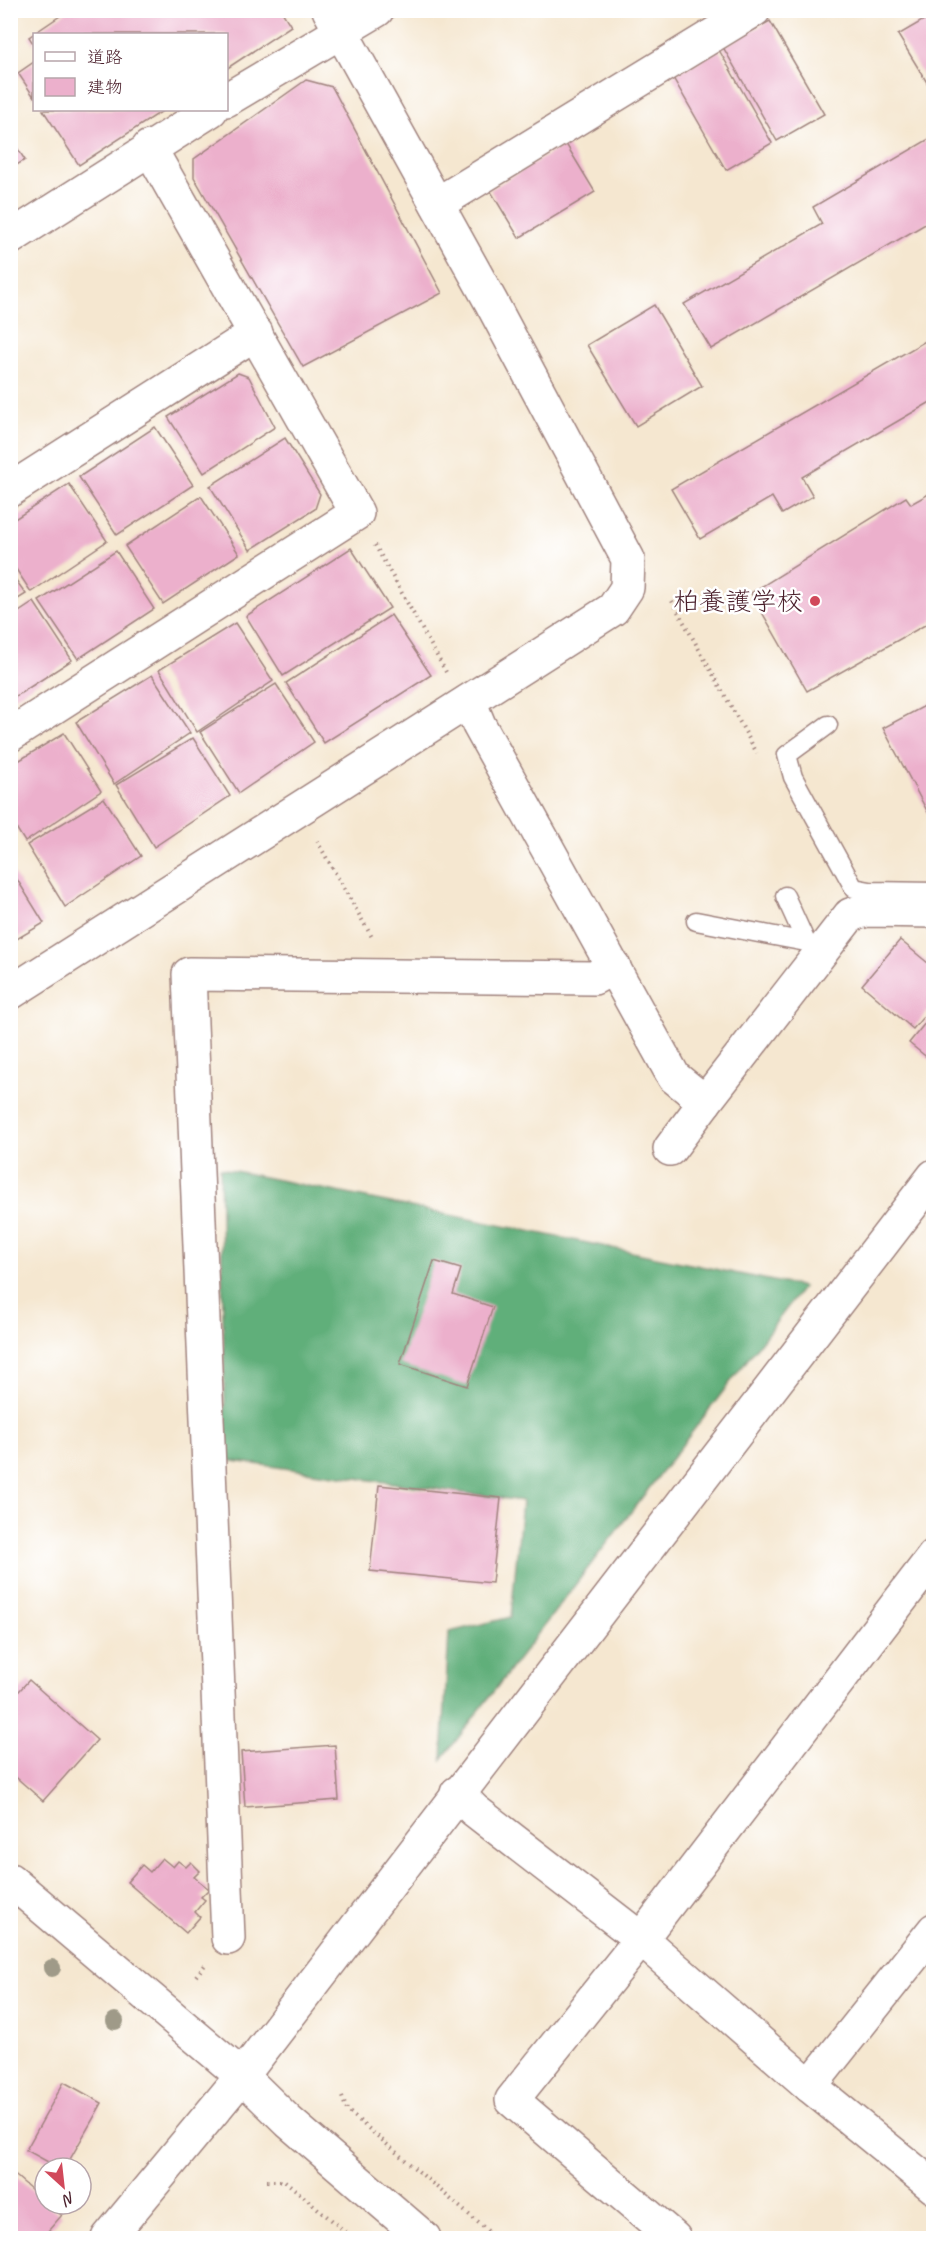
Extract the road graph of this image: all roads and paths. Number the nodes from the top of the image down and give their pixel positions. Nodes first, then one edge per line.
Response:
1 (377, 10) edge
2 (754, 10) edge
3 (334, 21) edge
4 (228, 99) edge
5 (209, 111) edge
6 (149, 147) junction
7 (437, 204) junction
8 (10, 238) edge
9 (256, 333) junction
10 (10, 490) edge
11 (357, 513) junction
12 (469, 701) junction
13 (828, 725) dead end
14 (10, 735) edge
15 (315, 837) dead end
16 (933, 892) edge
17 (785, 896) dead end
18 (933, 910) edge
19 (696, 921) dead end
20 (814, 947) junction
21 (614, 967) junction
22 (393, 976) junction
23 (10, 993) edge
24 (705, 1102) junction
25 (670, 1149) dead end
26 (933, 1176) edge
27 (933, 1556) edge
28 (457, 1793) junction
29 (10, 1880) edge
30 (933, 1930) edge
31 (228, 1938) dead end
32 (641, 1939) junction
33 (242, 2076) junction
34 (810, 2086) junction
35 (342, 2097) dead end
36 (267, 2181) dead end
37 (933, 2187) edge
38 (108, 2238) edge
39 (353, 2238) edge
40 (424, 2238) edge
41 (496, 2238) edge
42 (674, 2238) edge

1 - 3 street
2 - 7 street
3 - 4 street
3 - 7 street
5 - 6 street
6 - 8 street
6 - 9 street
7 - 12 street
9 - 10 street
9 - 11 street
11 - 12 path
11 - 14 street
12 - 21 street
12 - 23 street
13 - 16 lane
15 - 22 path
17 - 20 lane
18 - 20 street
19 - 20 lane
20 - 24 street
21 - 22 street
21 - 24 street
22 - 31 street
24 - 25 street
26 - 28 street
27 - 32 street
28 - 32 street
28 - 33 street
29 - 33 street
30 - 34 street
32 - 34 street
32 - 42 street
33 - 38 street
33 - 40 street
34 - 37 street
35 - 41 path
36 - 39 path

